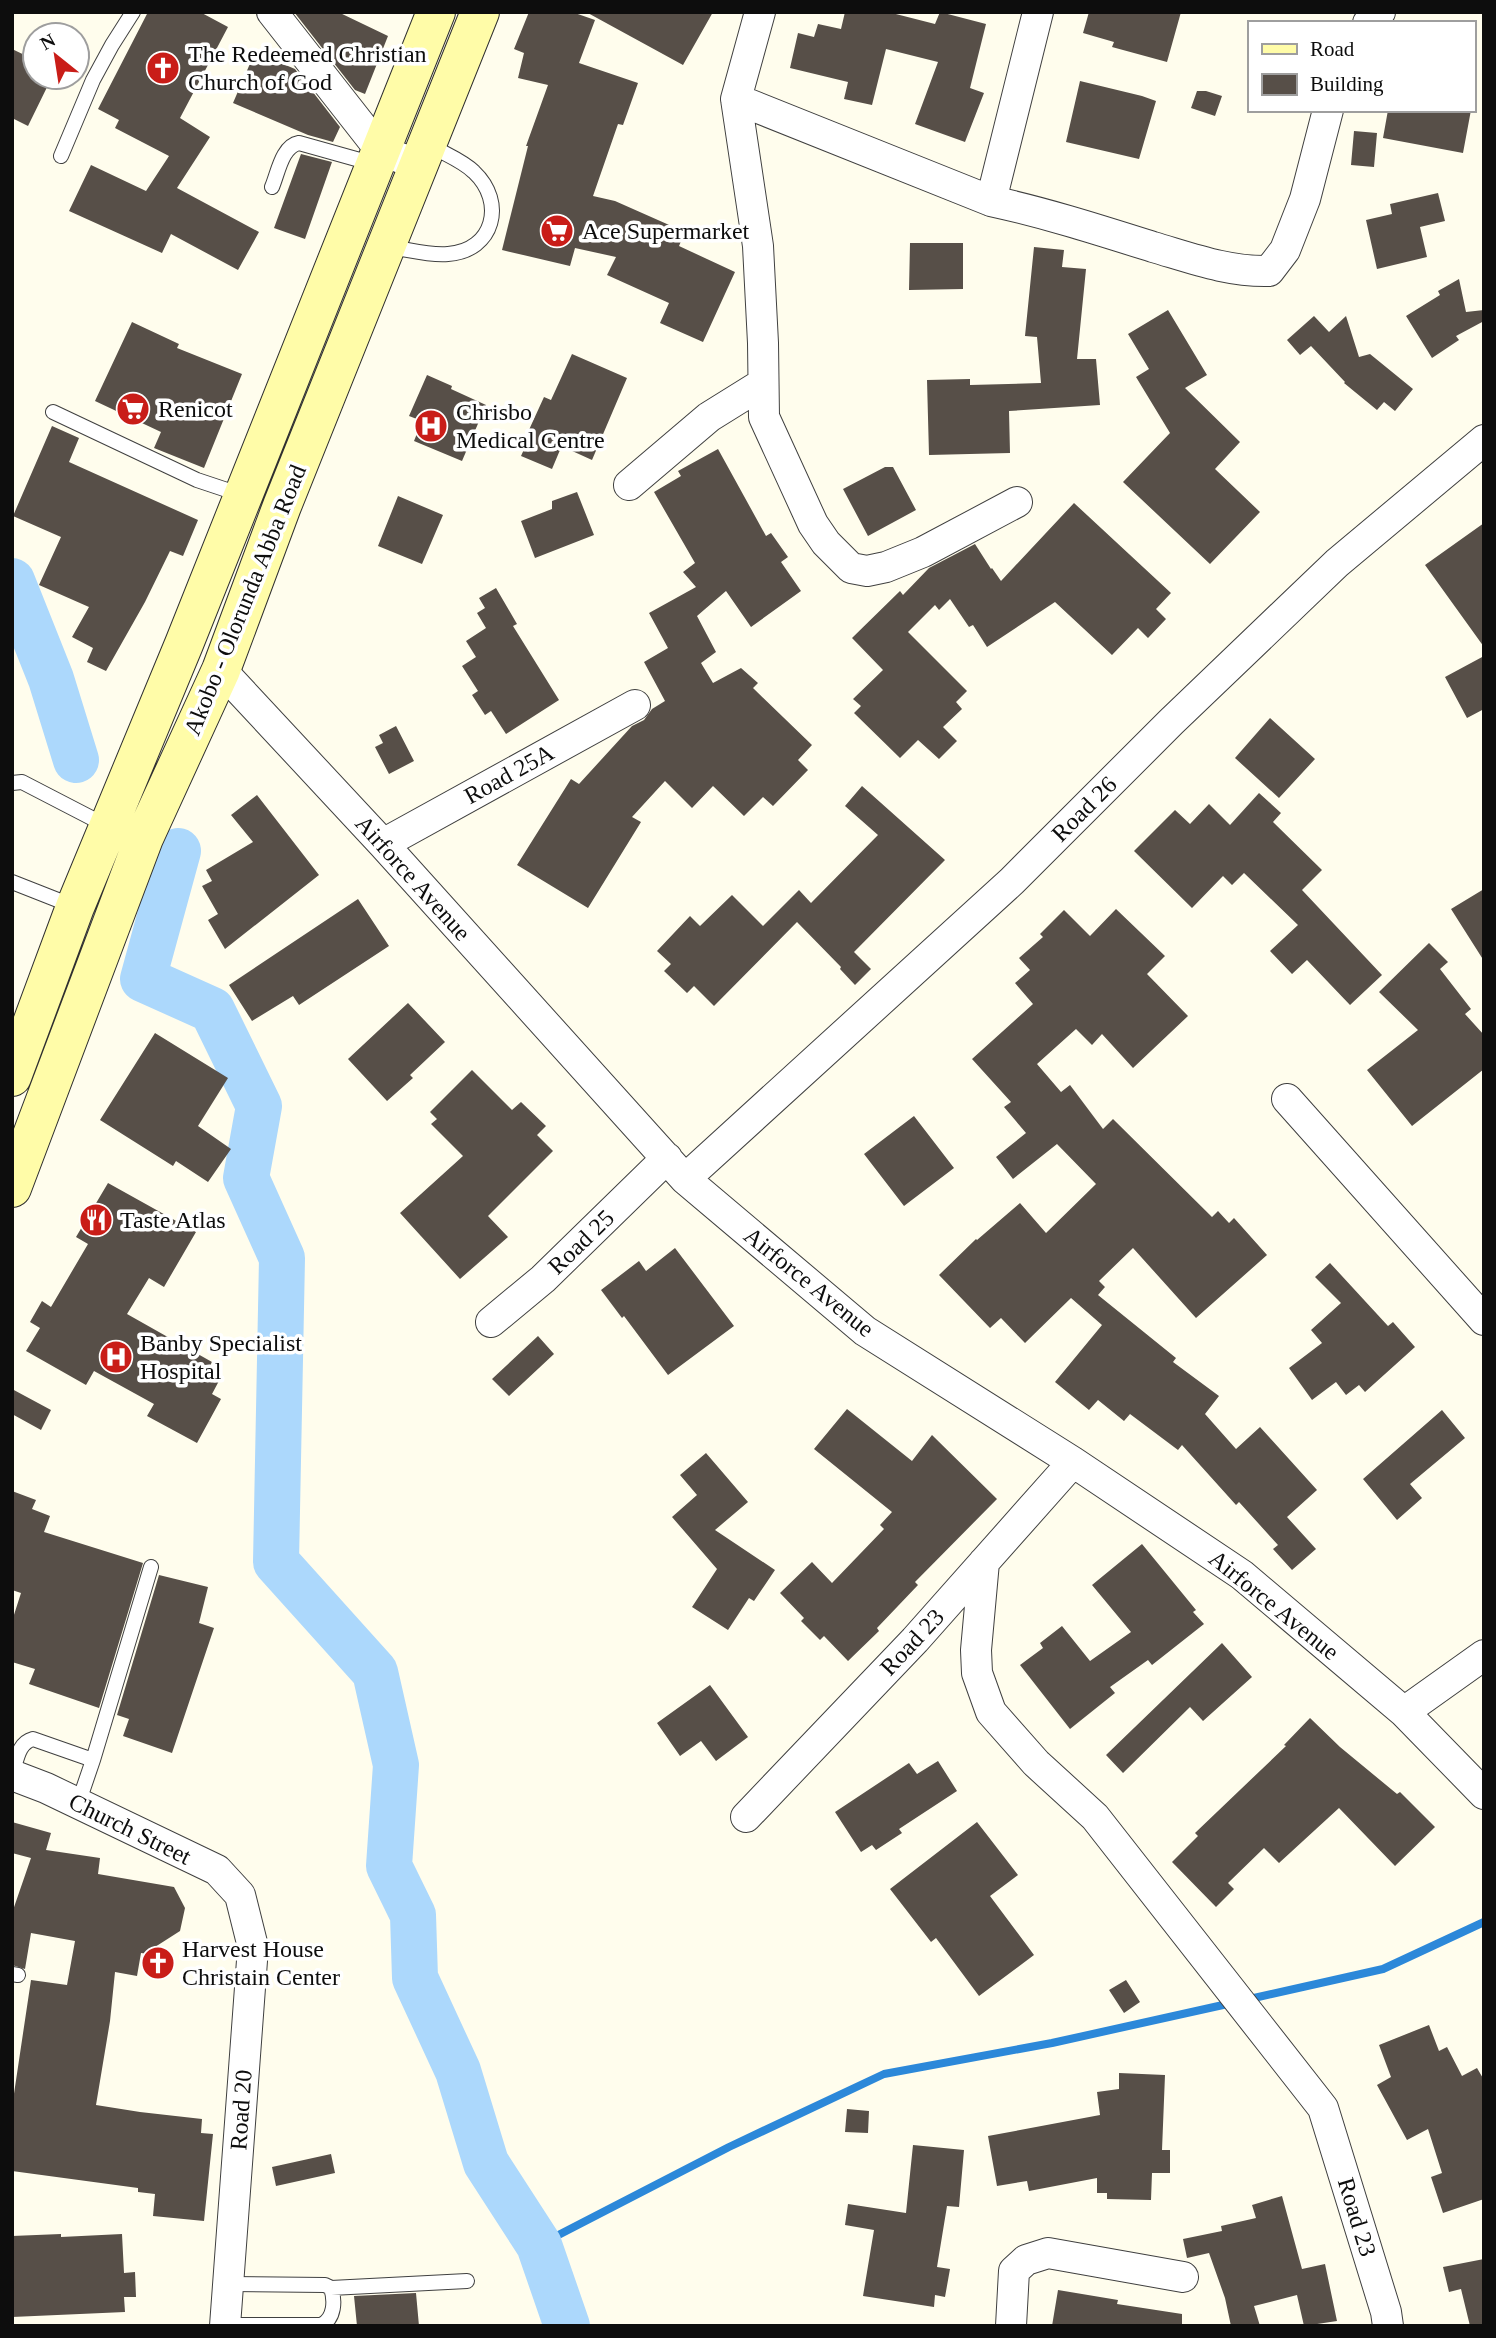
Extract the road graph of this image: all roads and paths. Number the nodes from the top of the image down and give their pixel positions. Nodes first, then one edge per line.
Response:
1 (134, 12) edge
2 (272, 12) edge
3 (436, 12) edge
4 (480, 12) edge
5 (760, 12) edge
6 (1038, 12) edge
7 (736, 99) junction
8 (1327, 112) edge
9 (424, 154) junction
10 (61, 156) dead end
11 (379, 157) junction
12 (272, 187) dead end
13 (990, 201) junction
14 (387, 246) junction
15 (762, 384) junction
16 (53, 412) dead end
17 (1484, 440) edge
18 (629, 485) dead end
19 (243, 495) junction
20 (1017, 502) dead end
21 (221, 670) junction
22 (635, 705) dead end
23 (12, 783) edge
24 (110, 822) junction
25 (383, 844) junction
26 (12, 882) edge
27 (75, 907) junction
28 (12, 1077) edge
29 (1287, 1099) dead end
30 (676, 1169) junction
31 (12, 1188) edge
32 (1484, 1320) edge
33 (491, 1322) dead end
34 (1073, 1462) junction
35 (984, 1562) junction
36 (152, 1567) dead end
37 (1484, 1655) edge
38 (1404, 1712) junction
39 (93, 1760) junction
40 (12, 1775) edge
41 (1484, 1794) edge
42 (78, 1804) junction
43 (746, 1817) dead end
44 (240, 1895) joint
45 (1183, 2277) dead end
46 (467, 2281) dead end
47 (229, 2284) junction
48 (331, 2288) junction
49 (225, 2326) edge
50 (1011, 2326) edge
51 (1388, 2326) edge

1 - 10 lane
2 - 11 street
3 - 11 main road, Akobo - Olorunda Abba Road
4 - 9 main road, Akobo - Olorunda Abba Road
5 - 7 street
6 - 13 street
7 - 13 street
7 - 15 street
8 - 13 street
9 - 11 street
9 - 14 main road, Akobo - Olorunda Abba Road
9 - 14 lane
11 - 12 lane
11 - 19 main road, Akobo - Olorunda Abba Road
14 - 21 main road, Akobo - Olorunda Abba Road
15 - 18 street
15 - 20 street
16 - 19 lane
17 - 30 street, Road 26
19 - 24 main road, Akobo - Olorunda Abba Road
21 - 25 street, Airforce Avenue
21 - 31 main road, Akobo - Olorunda Abba Road
22 - 25 street, Road 25A
23 - 24 lane
24 - 27 main road, Akobo - Olorunda Abba Road
25 - 30 street, Airforce Avenue
26 - 27 lane
27 - 28 main road, Akobo - Olorunda Abba Road
29 - 32 street
30 - 33 street, Road 25
30 - 34 street, Airforce Avenue
34 - 35 street, Road 23
34 - 38 street, Airforce Avenue
35 - 43 street, Road 23
35 - 51 street, Road 23
36 - 39 lane
37 - 38 street
38 - 41 street, Airforce Avenue
39 - 40 lane
39 - 42 lane
40 - 42 street, Church Street
42 - 44 street, Church Street
44 - 47 street, Road 20
45 - 50 street
46 - 48 lane
47 - 48 lane
47 - 49 street, Road 20
48 - 49 lane

